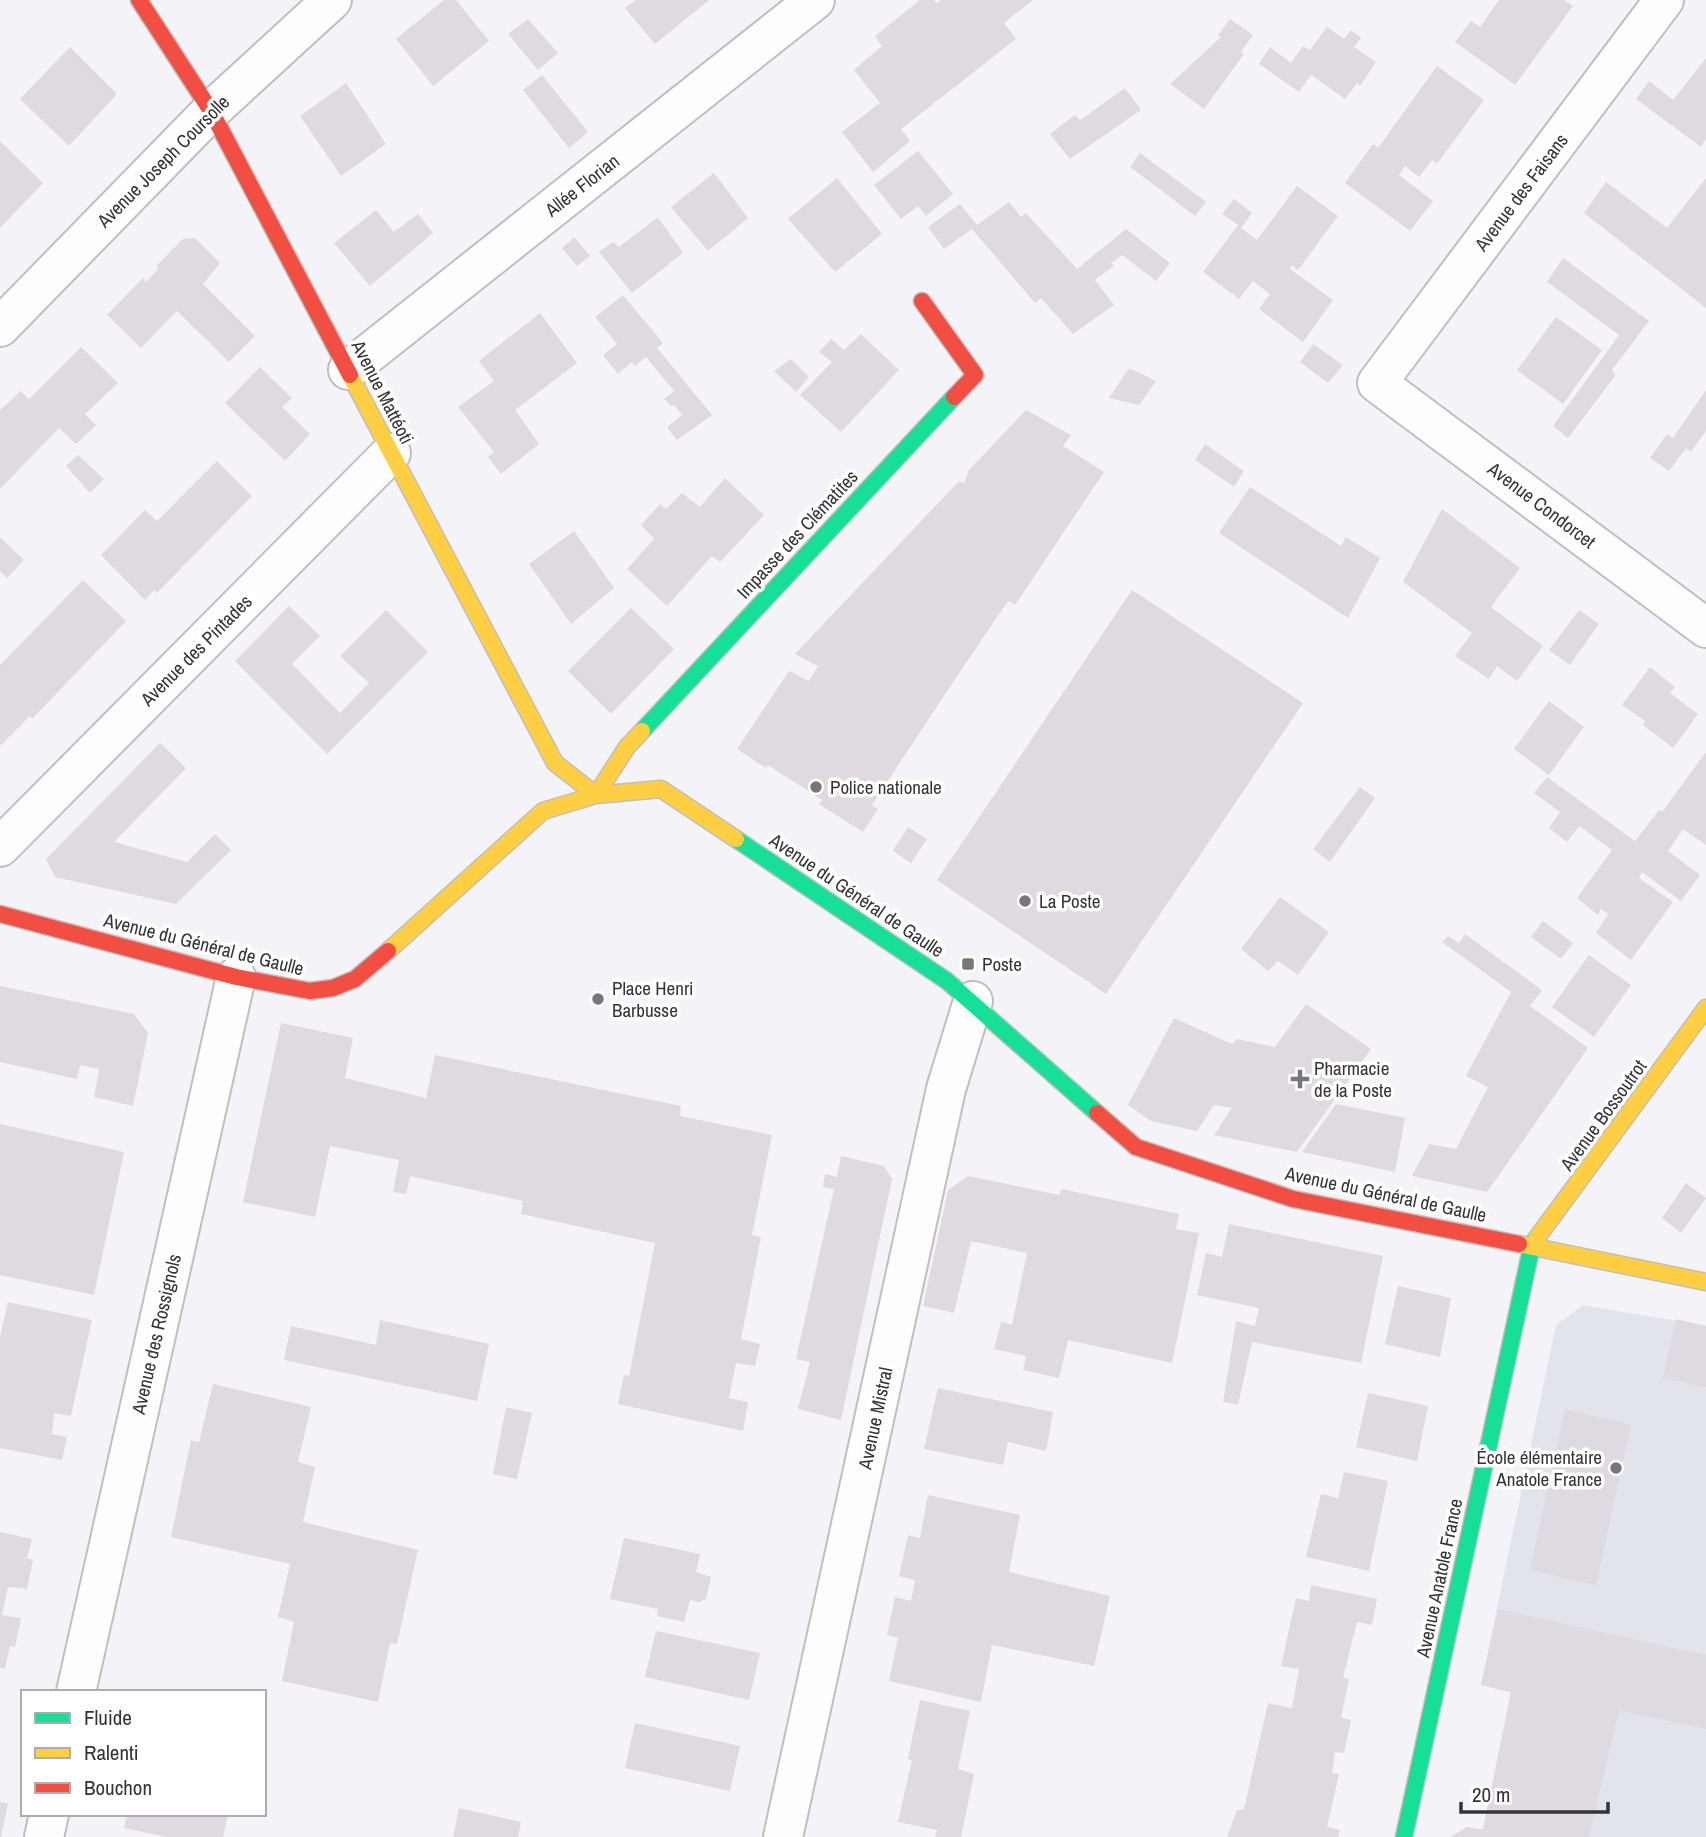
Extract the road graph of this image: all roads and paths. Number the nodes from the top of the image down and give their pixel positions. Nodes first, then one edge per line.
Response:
1 (139, 0) edge
2 (332, 0) edge
3 (815, 0) edge
4 (1664, 0) edge
5 (211, 111) junction
6 (922, 301) dead end
7 (0, 327) edge
8 (348, 370) junction
9 (1377, 383) joint
10 (391, 453) junction
11 (1706, 628) edge
12 (596, 796) junction
13 (0, 847) edge
14 (0, 914) edge
15 (236, 977) junction
16 (972, 1001) junction
17 (1706, 1008) edge
18 (1532, 1245) junction
19 (1706, 1282) edge
20 (76, 1690) edge
21 (49, 1816) edge
22 (44, 1837) edge
23 (783, 1837) edge
24 (1404, 1837) edge

1 - 5 street, Avenue Mattéoti
2 - 5 street, Avenue Joseph Coursolle
3 - 8 street, Allée Florian
4 - 9 street, Avenue des Faisans
5 - 7 street, Avenue Joseph Coursolle
5 - 8 street, Avenue Mattéoti
6 - 12 street, Impasse des Clématites
8 - 10 street, Avenue Mattéoti
9 - 11 street, Avenue Condorcet
10 - 12 street, Avenue Mattéoti
10 - 13 street, Avenue des Pintades
12 - 15 street, Avenue du Général de Gaulle
12 - 16 street, Avenue du Général de Gaulle
14 - 15 street, Avenue du Général de Gaulle
15 - 20 street, Avenue des Rossignols
16 - 18 street, Avenue du Général de Gaulle
16 - 23 street, Avenue Mistral
17 - 18 street, Avenue Bossoutrot
18 - 19 street, Avenue du Général de Gaulle
18 - 24 street, Avenue Anatole France
21 - 22 street

